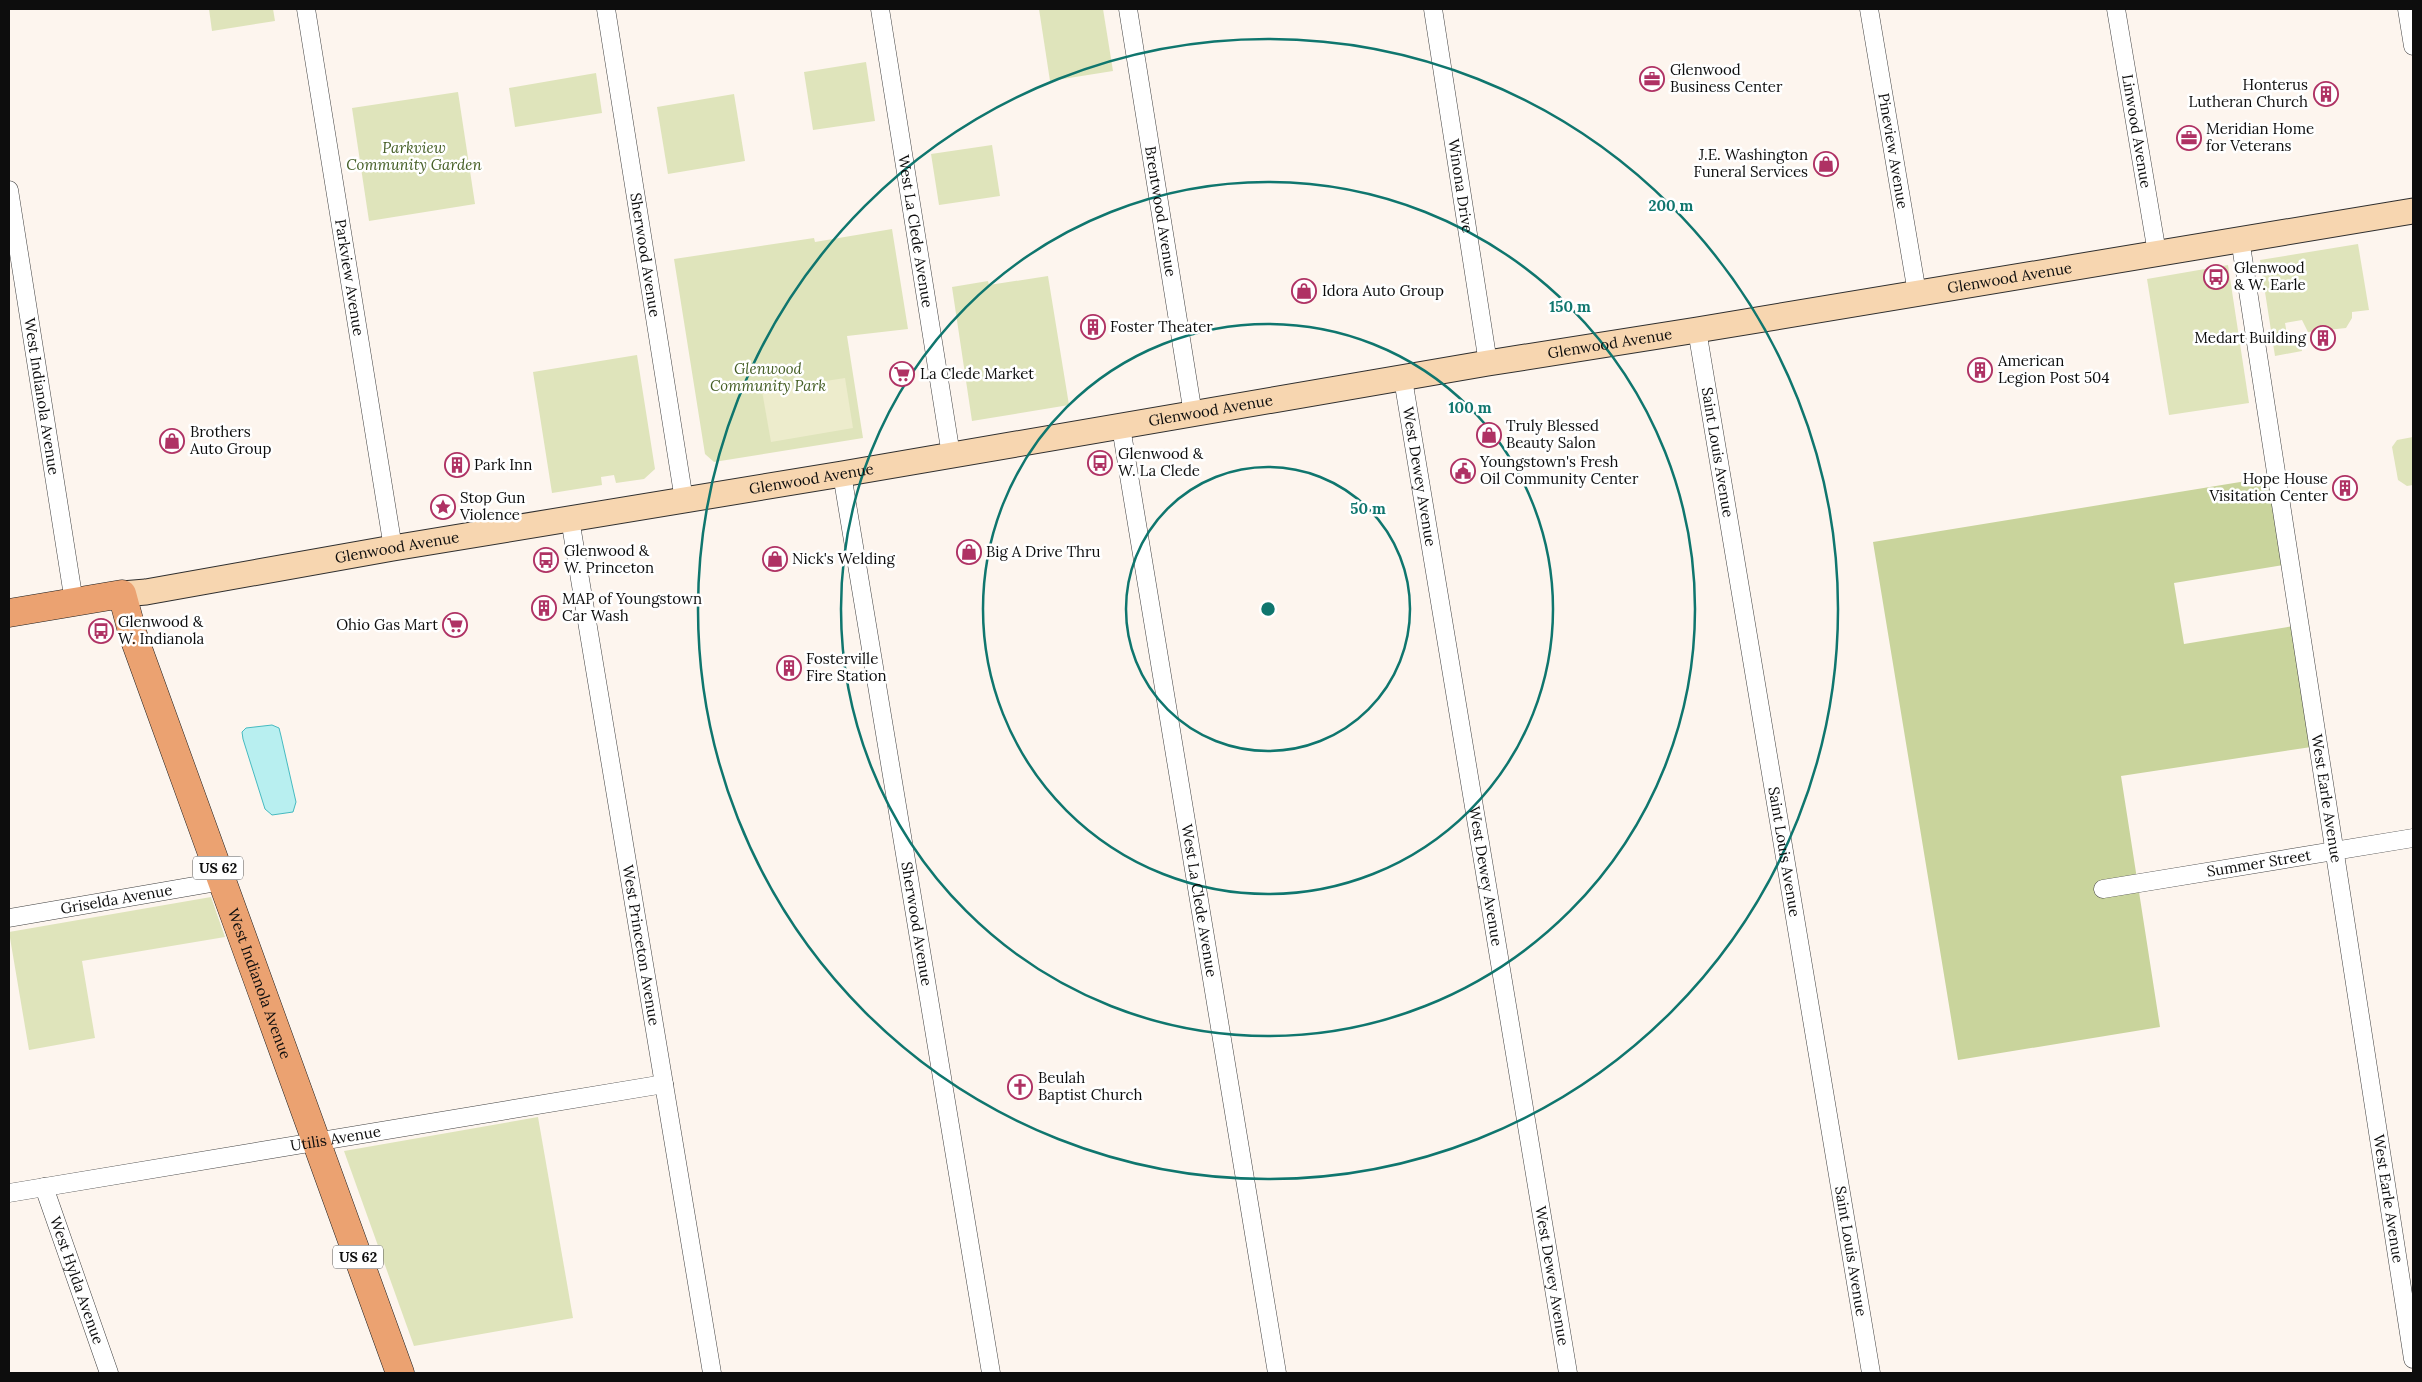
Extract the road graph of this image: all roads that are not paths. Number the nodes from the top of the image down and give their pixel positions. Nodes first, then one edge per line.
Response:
1 (306, 9) edge
2 (606, 9) edge
3 (880, 9) edge
4 (1128, 9) edge
5 (1433, 9) edge
6 (1869, 9) edge
7 (2116, 9) edge
8 (2407, 9) edge
9 (2413, 46) edge
10 (9, 190) edge
11 (2413, 211) edge
12 (2240, 239) junction
13 (2157, 253) junction
14 (1917, 293) junction
15 (1697, 330) junction
16 (1488, 363) junction
17 (1403, 379) junction
18 (1193, 414) junction
19 (1121, 427) junction
20 (951, 455) junction
21 (842, 474) junction
22 (684, 500) junction
23 (570, 519) junction
24 (393, 548) junction
25 (122, 594) junction
26 (74, 602) junction
27 (9, 613) edge
28 (2413, 838) edge
29 (2335, 851) junction
30 (223, 881) junction
31 (2103, 889) dead end
32 (9, 918) edge
33 (664, 1084) junction
34 (316, 1142) junction
35 (44, 1187) junction
36 (9, 1193) edge
37 (2413, 1358) edge
38 (109, 1373) edge
39 (400, 1373) edge
40 (712, 1373) edge
41 (991, 1373) edge
42 (1277, 1373) edge
43 (1568, 1373) edge
44 (1871, 1373) edge

1 - 24 street, Parkview Avenue
2 - 22 street, Sherwood Avenue
3 - 20 street, West La Clede Avenue
4 - 18 street, Brentwood Avenue
5 - 16 street, Winona Drive
6 - 14 street, Pineview Avenue
7 - 13 street, Linwood Avenue
8 - 9 street
10 - 26 street, West Indianola Avenue
11 - 12 main road, Glenwood Avenue
12 - 13 main road, Glenwood Avenue
12 - 29 street, West Earle Avenue
13 - 14 main road, Glenwood Avenue
14 - 15 main road, Glenwood Avenue
15 - 16 main road, Glenwood Avenue
15 - 44 street, Saint Louis Avenue
16 - 17 main road, Glenwood Avenue
17 - 18 main road, Glenwood Avenue
17 - 43 street, West Dewey Avenue
18 - 19 main road, Glenwood Avenue
19 - 20 main road, Glenwood Avenue
19 - 42 street, West La Clede Avenue
20 - 21 main road, Glenwood Avenue
21 - 22 main road, Glenwood Avenue
21 - 41 street, Sherwood Avenue
22 - 23 main road, Glenwood Avenue
23 - 24 main road, Glenwood Avenue
23 - 33 street, West Princeton Avenue
24 - 25 main road, Glenwood Avenue
25 - 26 main road, Glenwood Avenue
25 - 30 main road, West Indianola Avenue / US 62
26 - 27 main road, Glenwood Avenue
28 - 29 street, Summer Street
29 - 31 street, Summer Street
29 - 37 street, West Earle Avenue
30 - 32 street, Griselda Avenue
30 - 34 main road, West Indianola Avenue / US 62
33 - 34 street, Utilis Avenue
33 - 40 street, West Princeton Avenue
34 - 35 street, Utilis Avenue
34 - 39 main road, West Indianola Avenue / US 62
35 - 36 street, Utilis Avenue
35 - 38 street, West Hylda Avenue

